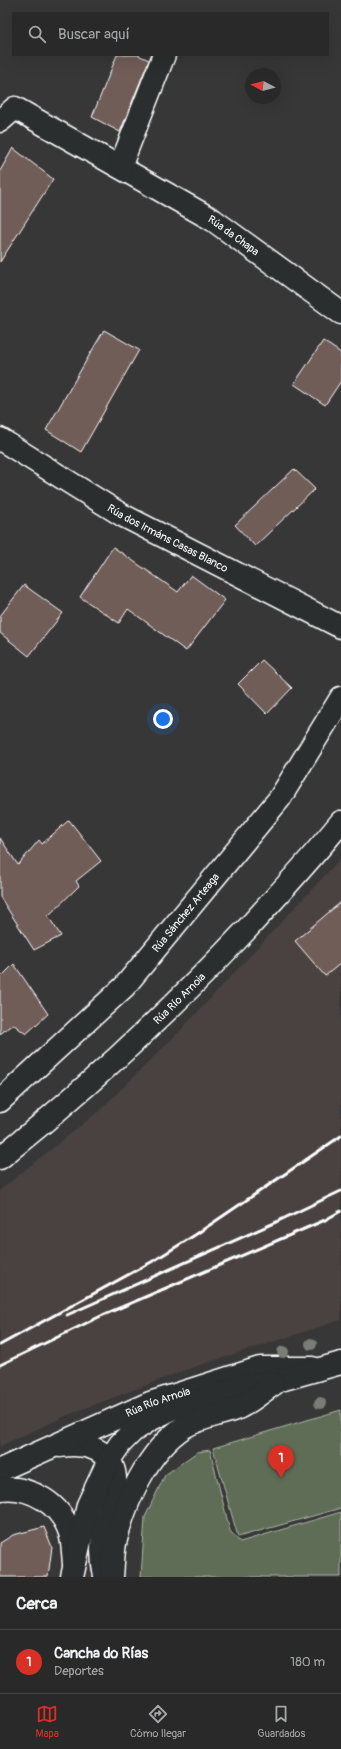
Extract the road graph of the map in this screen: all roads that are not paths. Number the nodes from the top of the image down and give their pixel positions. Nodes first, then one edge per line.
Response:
1 (164, 56) edge
2 (4, 117) edge
3 (120, 167) junction
4 (341, 312) edge
5 (0, 439) edge
6 (341, 627) edge
7 (341, 698) edge
8 (341, 822) edge
9 (0, 1101) edge
10 (0, 1158) edge
11 (332, 1365) edge
12 (277, 1381) junction
13 (56, 1446) junction
14 (109, 1460) junction
15 (0, 1470) edge
16 (0, 1489) edge
17 (73, 1573) edge
18 (105, 1577) edge
19 (112, 1577) edge

1 - 3 street
2 - 3 street, Rúa da Chapa
3 - 4 street, Rúa da Chapa
5 - 6 street, Rúa dos Irmáns Casas Blanco
7 - 9 street, Rúa Sánchez Arteaga
8 - 10 street, Rúa Río Arnoia
11 - 12 street
11 - 13 street, Rúa Río Arnoia
12 - 14 street
12 - 19 street
13 - 14 street
13 - 15 street, Rúa Río Arnoia
14 - 17 street
14 - 18 street
16 - 17 street

